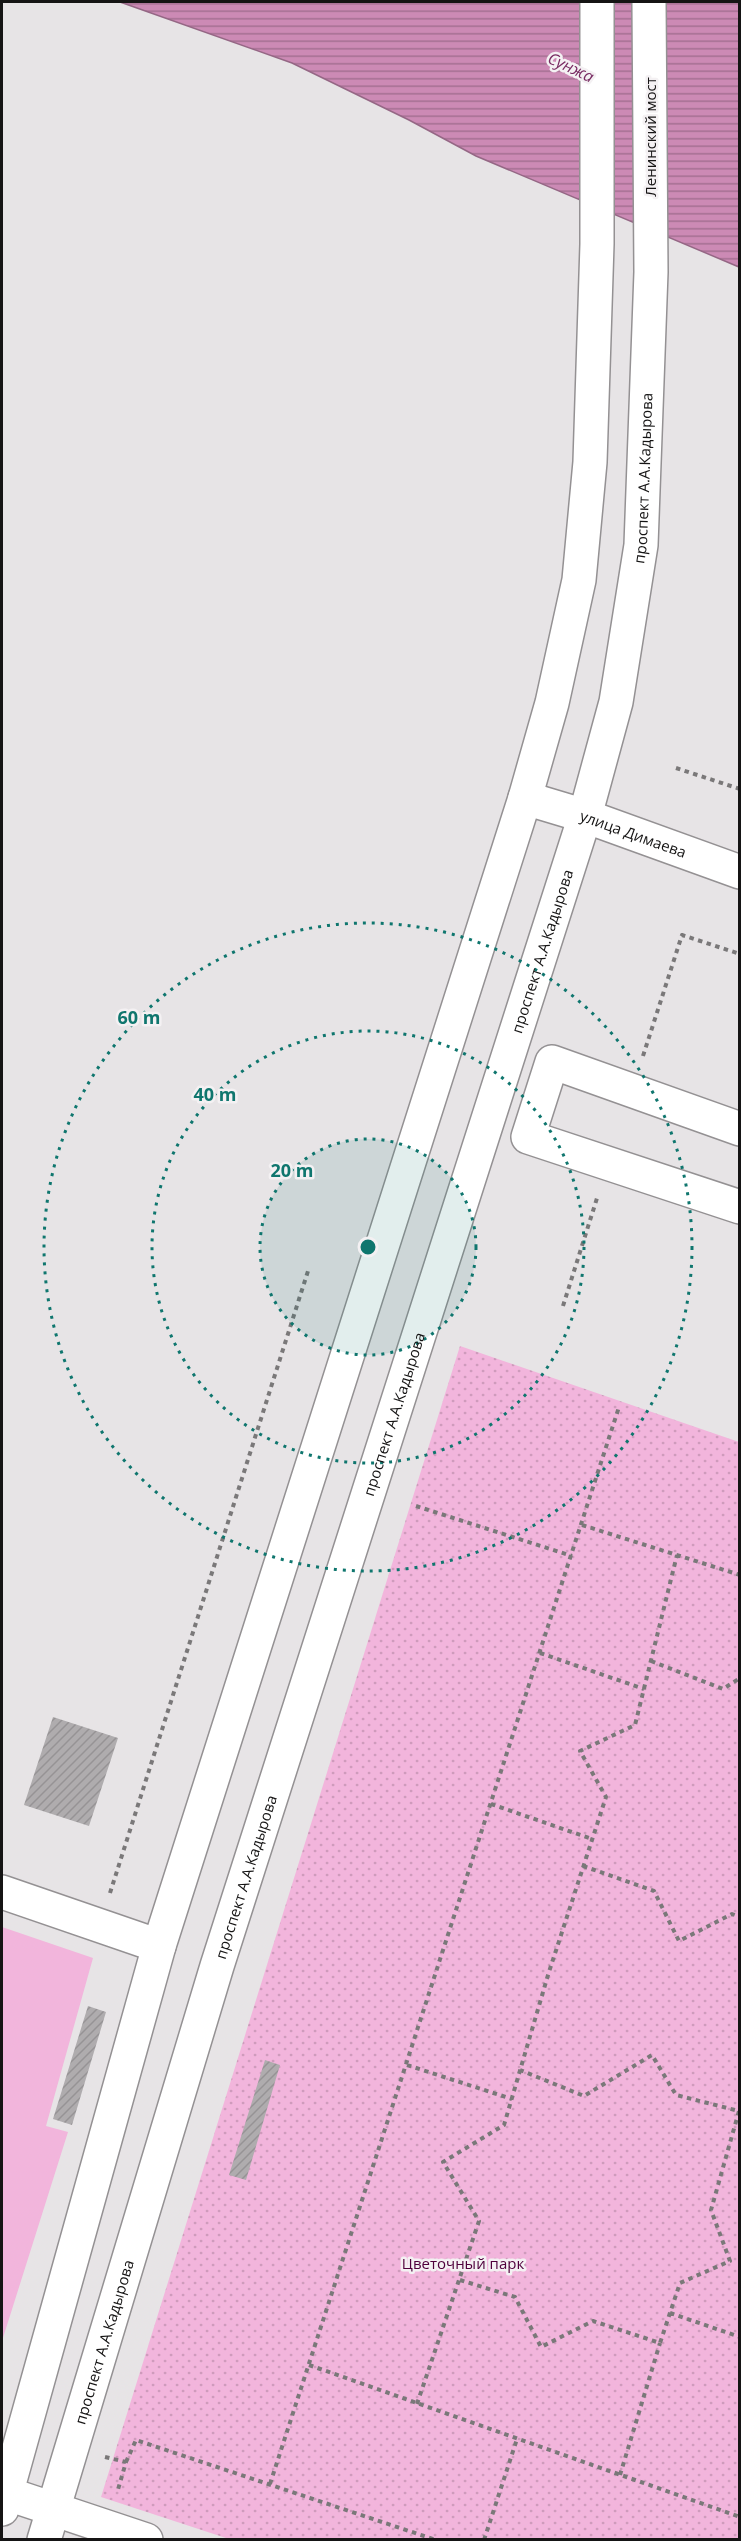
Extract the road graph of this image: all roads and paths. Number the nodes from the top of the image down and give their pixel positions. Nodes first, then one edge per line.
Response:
1 (597, 2) edge
2 (649, 2) edge
3 (651, 272) joint
4 (676, 768) dead end
5 (740, 789) edge
6 (525, 798) junction
7 (585, 816) junction
8 (740, 872) edge
9 (498, 1088) junction
10 (541, 1100) junction
11 (740, 1129) edge
12 (740, 1207) edge
13 (308, 1271) dead end
14 (619, 1407) dead end
15 (416, 1506) dead end
16 (582, 1525) junction
17 (677, 1555) junction
18 (572, 1556) junction
19 (740, 1575) edge
20 (540, 1653) junction
21 (651, 1661) junction
22 (740, 1678) edge
23 (644, 1689) junction
24 (491, 1804) junction
25 (592, 1839) junction
26 (583, 1866) junction
27 (2, 1892) edge
28 (740, 1917) edge
29 (100, 1925) junction
30 (159, 1946) junction
31 (406, 2065) junction
32 (520, 2070) junction
33 (512, 2099) junction
34 (739, 2111) edge
35 (460, 2280) junction
36 (670, 2313) junction
37 (740, 2337) edge
38 (660, 2343) junction
39 (309, 2365) junction
40 (417, 2403) junction
41 (517, 2439) junction
42 (126, 2462) dead end
43 (620, 2475) junction
44 (270, 2484) junction
45 (3, 2498) edge
46 (740, 2517) edge
47 (48, 2524) edge
48 (146, 2540) edge
49 (436, 2540) edge
50 (484, 2540) edge

1 - 6 main road
2 - 3 main road, Ленинский мост
3 - 7 main road, проспект А.А.Кадырова
4 - 5 path
6 - 7 main road, улица Димаева
6 - 30 main road
7 - 8 main road, улица Димаева
7 - 9 main road, проспект А.А.Кадырова
9 - 10 main road
9 - 47 main road, проспект А.А.Кадырова
10 - 11 main road
10 - 12 main road
13 - 29 path
14 - 16 path
15 - 18 path
16 - 17 path
16 - 18 path
17 - 19 path
17 - 21 path
18 - 20 path
20 - 23 path
20 - 24 path
21 - 22 path
21 - 23 path
23 - 25 path
24 - 25 path
24 - 31 path
25 - 26 path
26 - 28 path
26 - 32 path
27 - 29 main road
29 - 30 main road
30 - 45 main road
31 - 33 path
31 - 39 path
32 - 33 path
32 - 34 path
33 - 35 path
34 - 36 path
35 - 38 path
35 - 40 path
36 - 37 path
36 - 38 path
38 - 43 path
39 - 40 path
39 - 44 path
40 - 41 path
41 - 43 path
41 - 50 path
42 - 44 path
43 - 46 path
44 - 49 path
45 - 47 main road
47 - 48 main road

